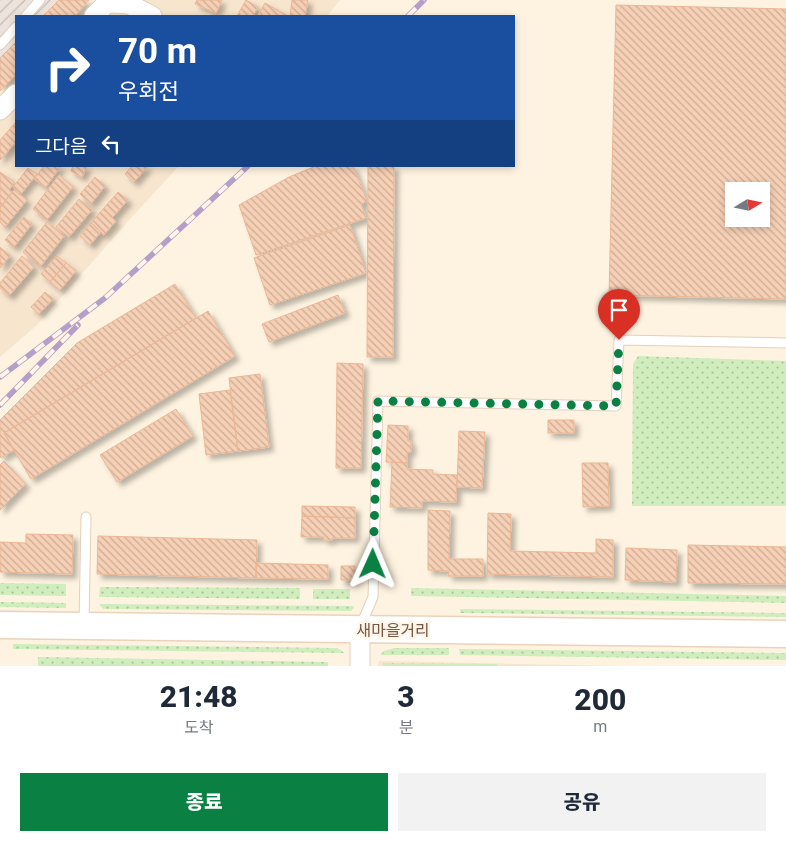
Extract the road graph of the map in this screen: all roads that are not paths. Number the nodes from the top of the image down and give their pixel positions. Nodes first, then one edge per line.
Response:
1 (40, 0) edge
2 (27, 15) edge
3 (95, 15) edge
4 (150, 15) edge
5 (15, 27) edge
6 (0, 45) edge
7 (15, 95) edge
8 (0, 110) edge
9 (786, 342) edge
10 (86, 517) dead end
11 (0, 625) edge
12 (84, 626) junction
13 (360, 629) junction
14 (786, 634) edge
15 (360, 666) edge

1 - 2 lane
3 - 4 street
5 - 6 lane
7 - 8 street
9 - 13 lane
10 - 12 lane
11 - 12 main road, 새마을거리
12 - 13 main road, 새마을거리
13 - 14 main road, 새마을거리
13 - 15 street

